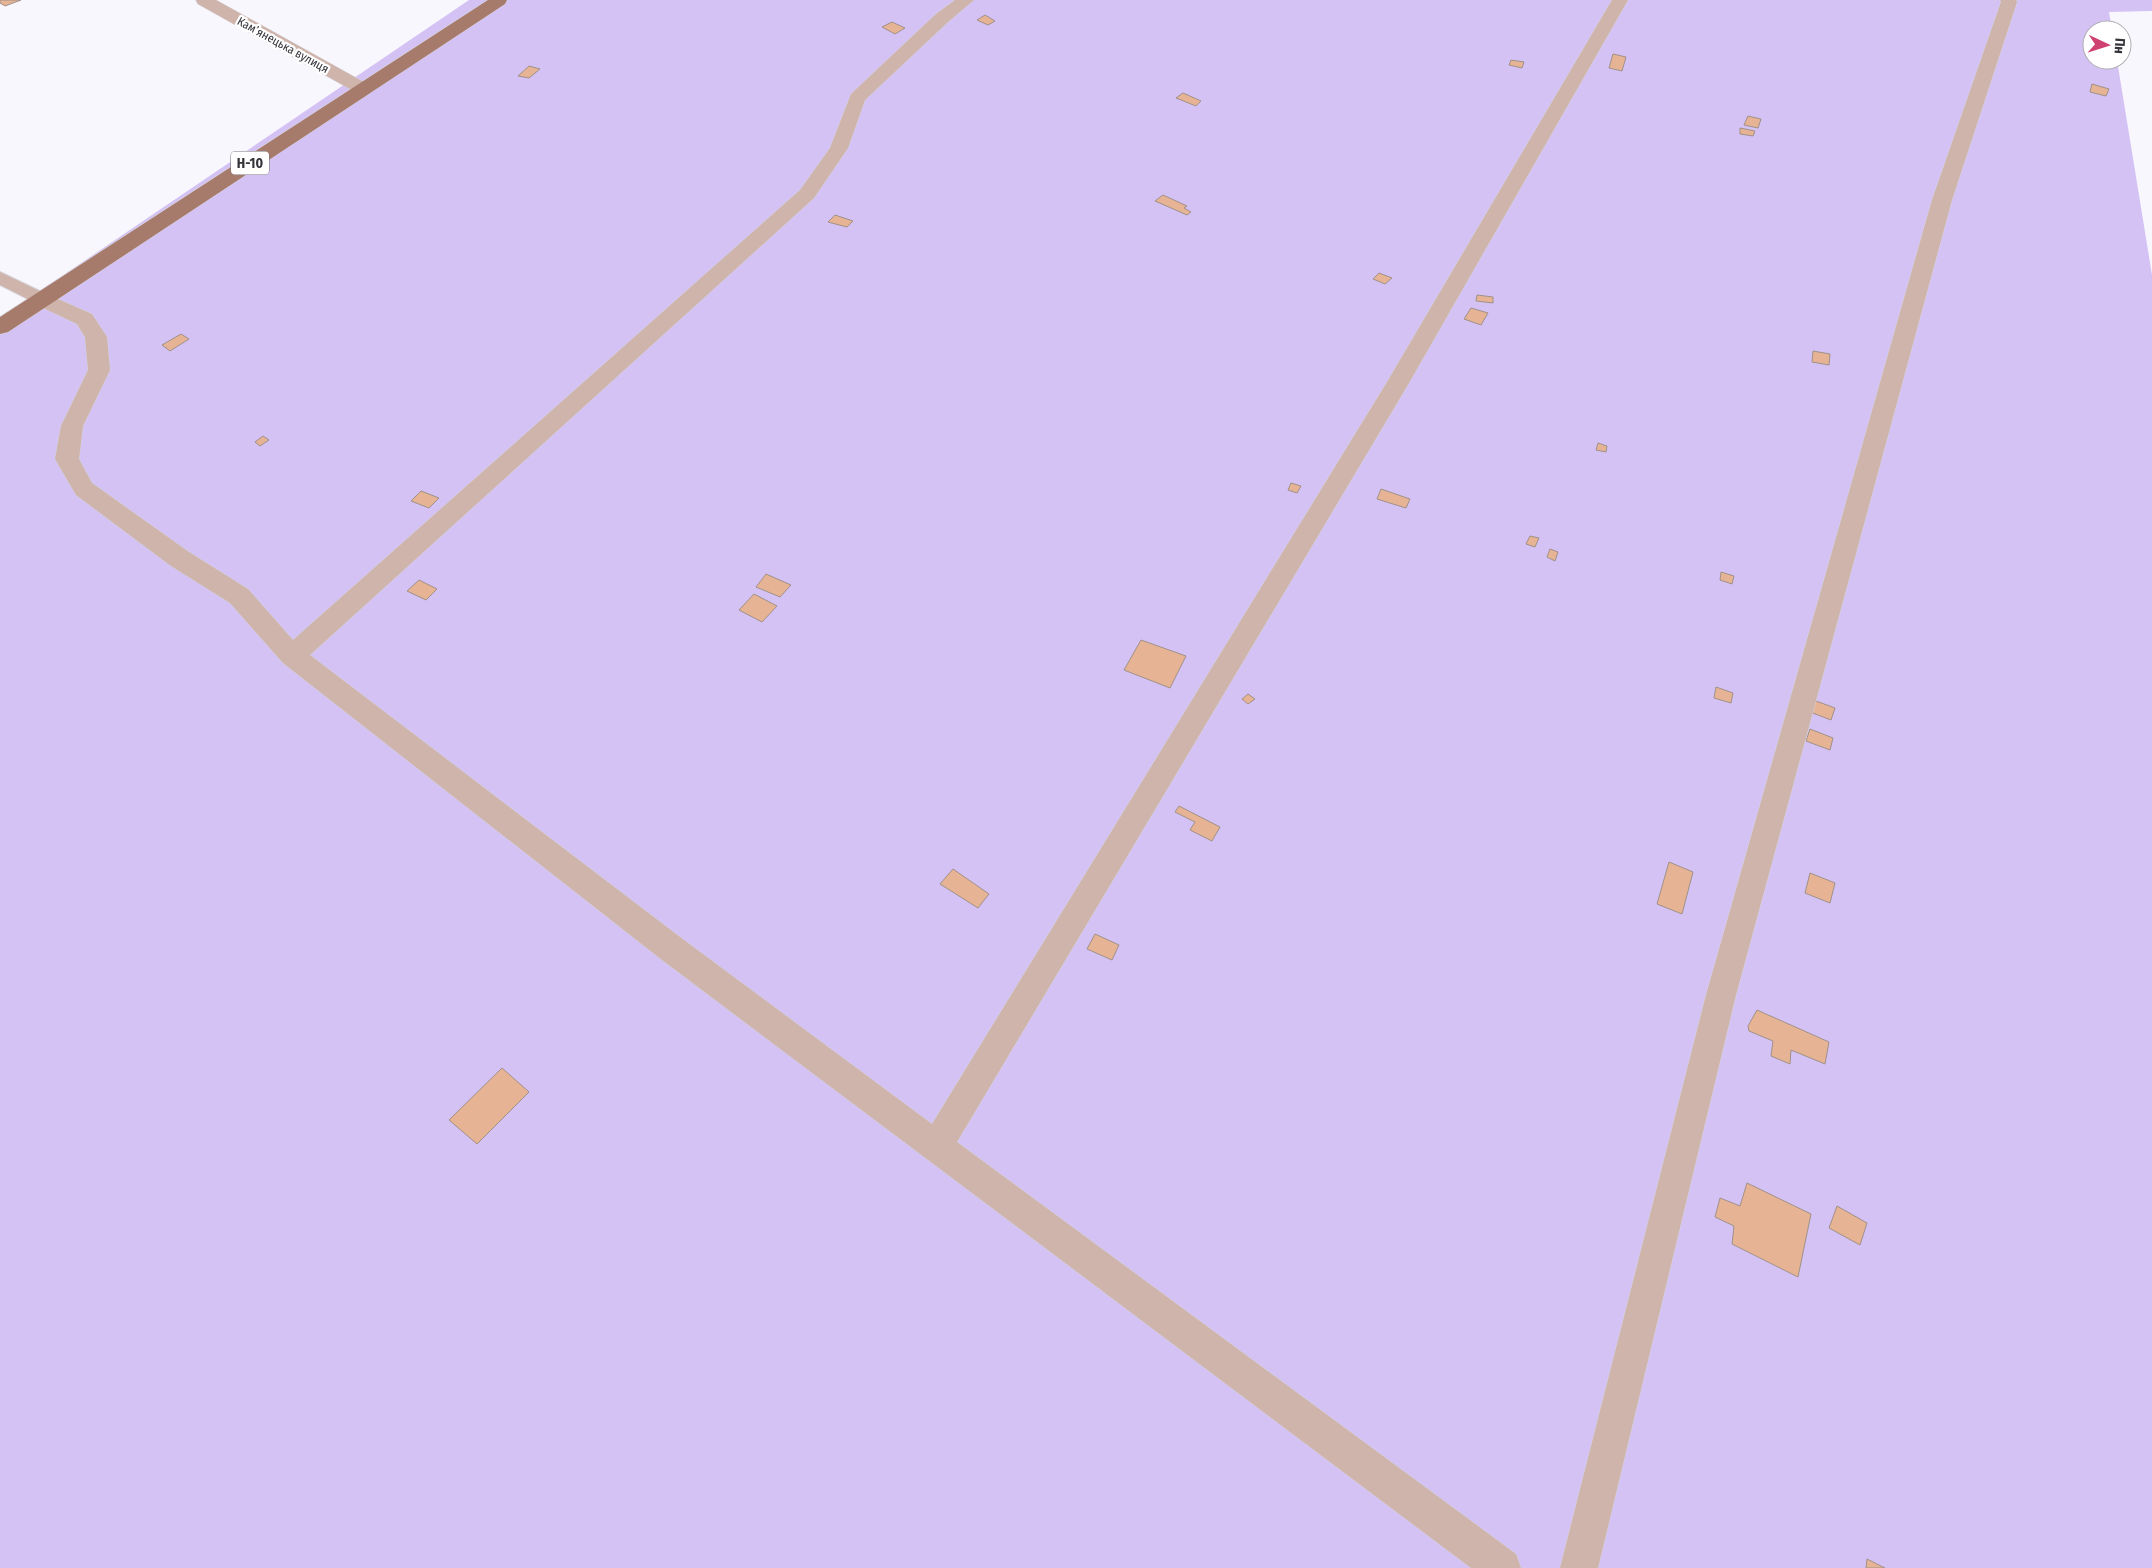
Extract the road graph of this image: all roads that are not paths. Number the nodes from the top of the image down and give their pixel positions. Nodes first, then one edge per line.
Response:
1 (204, 0) edge
2 (499, 0) edge
3 (966, 0) edge
4 (1620, 0) edge
5 (2008, 0) edge
6 (363, 89) junction
7 (0, 278) edge
8 (42, 299) junction
9 (0, 327) edge
10 (292, 656) junction
11 (937, 1146) junction
12 (1502, 1568) edge
13 (1579, 1568) edge

1 - 6 street, Камʼянецька вулиця
2 - 6 main road, Н-10
3 - 10 street
4 - 11 street
5 - 13 street
6 - 8 main road, Н-10
7 - 8 lane
8 - 9 main road, Н-10
8 - 10 street
10 - 11 street
11 - 12 street

